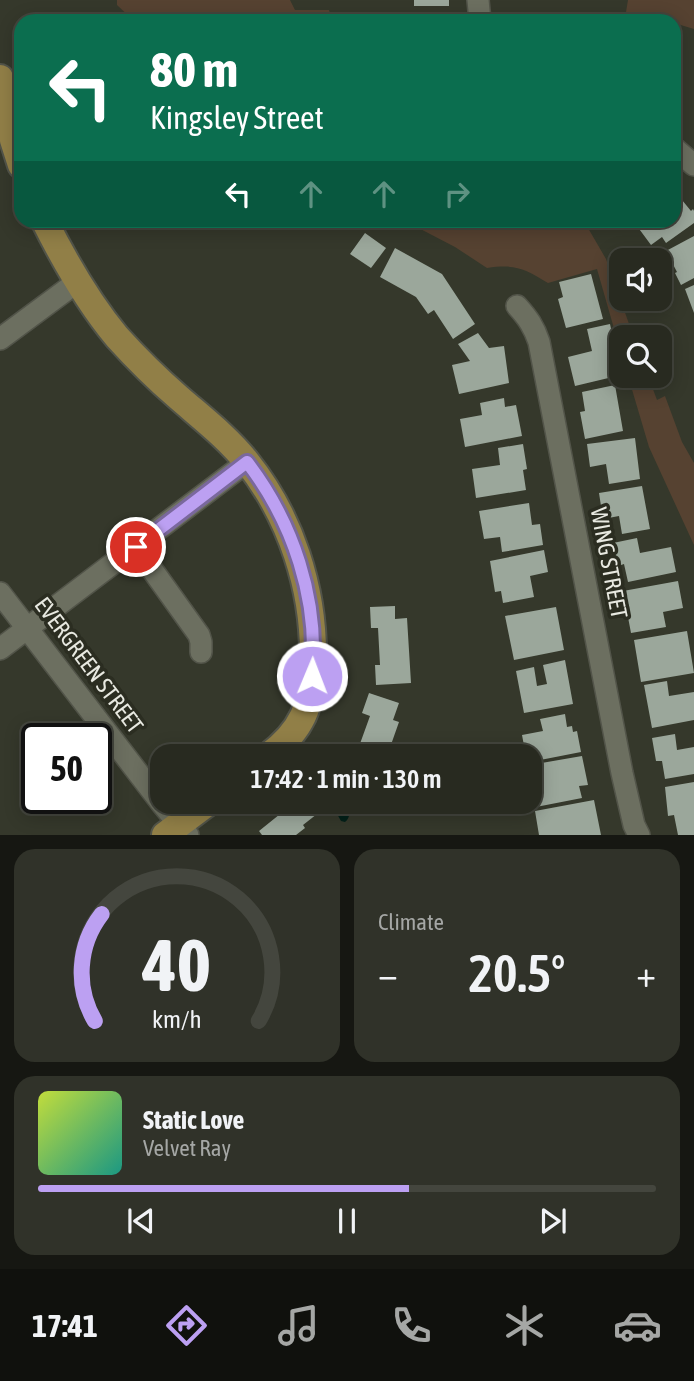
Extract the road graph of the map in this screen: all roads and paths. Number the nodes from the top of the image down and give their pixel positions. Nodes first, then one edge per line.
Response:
1 (0, 78) edge
2 (14, 143) edge
3 (48, 228) edge
4 (77, 282) junction
5 (517, 306) dead end
6 (0, 339) edge
7 (247, 462) junction
8 (136, 547) junction
9 (0, 593) edge
10 (27, 629) junction
11 (0, 649) edge
12 (201, 652) dead end
13 (281, 744) edge
14 (196, 814) edge
15 (177, 831) edge
16 (639, 835) edge

1 - 2 main road
3 - 4 main road
4 - 6 street
4 - 7 main road
5 - 16 street, WING STREET
7 - 8 street
7 - 13 main road
8 - 10 street
8 - 12 street
9 - 10 street, EVERGREEN STREET
10 - 11 street
10 - 15 street, EVERGREEN STREET
14 - 15 main road

